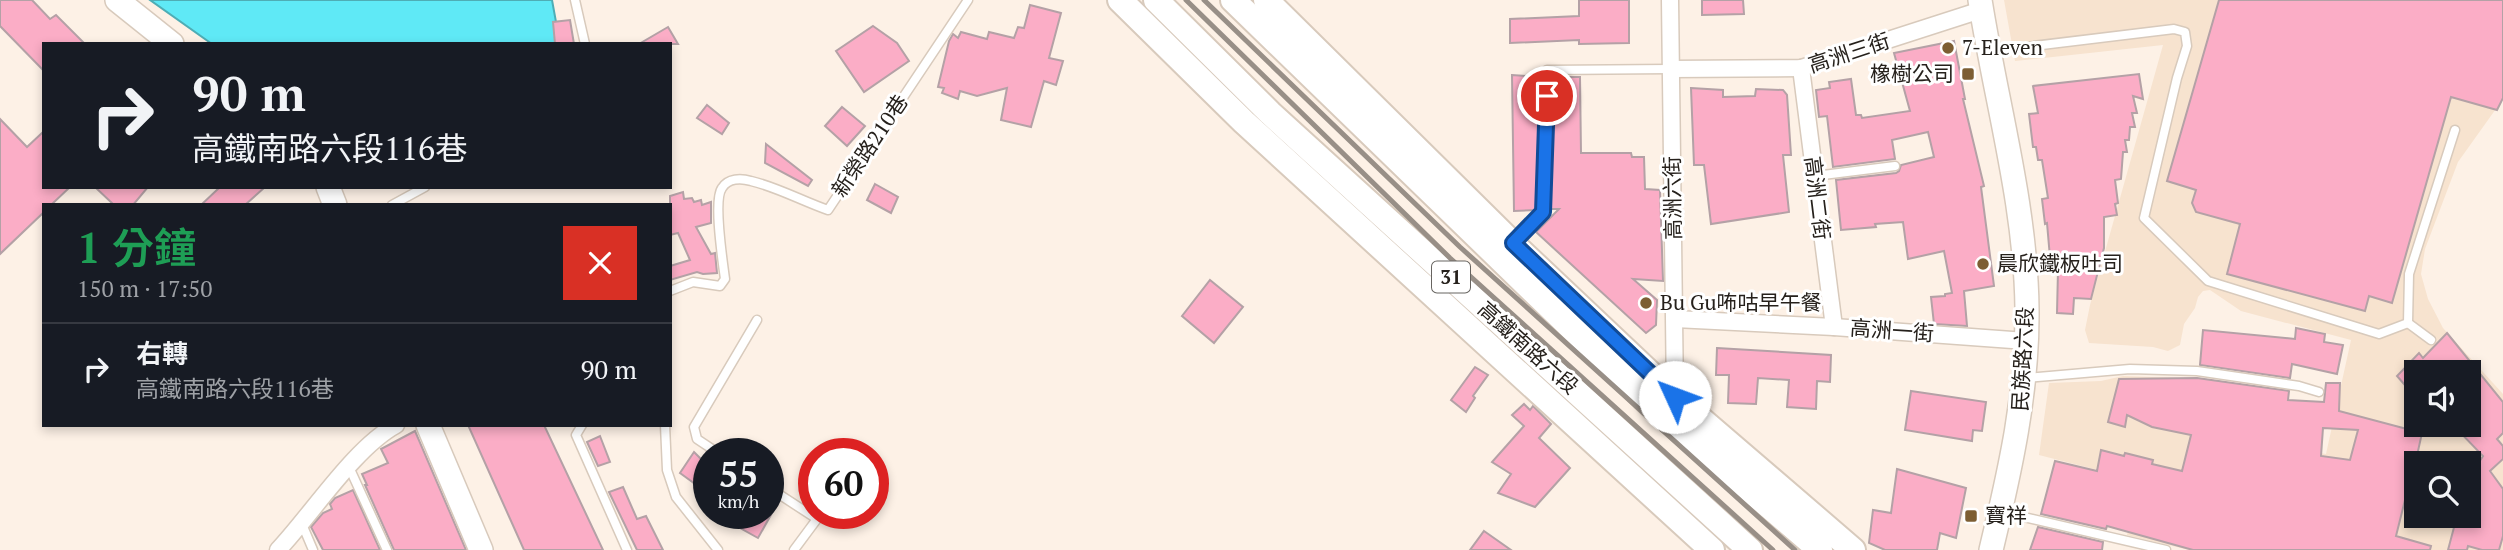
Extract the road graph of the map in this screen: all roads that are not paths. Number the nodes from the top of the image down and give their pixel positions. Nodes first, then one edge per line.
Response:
1 (117, 0) edge
2 (575, 0) edge
3 (968, 0) edge
4 (1120, 0) edge
5 (1156, 0) edge
6 (1233, 0) edge
7 (1239, 0) edge
8 (1266, 0) edge
9 (1670, 0) edge
10 (1981, 5) edge
11 (170, 42) edge
12 (585, 42) edge
13 (1314, 48) junction
14 (1990, 51) junction
15 (1801, 68) junction
16 (1671, 69) junction
17 (1192, 72) junction
18 (1270, 113) junction
19 (2455, 130) dead end
20 (1895, 166) dead end
21 (1815, 176) junction
22 (421, 189) edge
23 (396, 203) edge
24 (1513, 243) junction
25 (672, 290) edge
26 (1675, 319) junction
27 (757, 320) dead end
28 (2408, 323) junction
29 (1834, 327) junction
30 (2431, 340) dead end
31 (2026, 341) junction
32 (2023, 379) junction
33 (2319, 392) dead end
34 (1675, 397) junction
35 (393, 427) edge
36 (429, 427) edge
37 (581, 427) edge
38 (665, 427) edge
39 (698, 438) edge
40 (349, 467) junction
41 (784, 497) edge
42 (1999, 512) junction
43 (302, 524) junction
44 (1990, 547) edge
45 (278, 550) edge
46 (313, 550) edge
47 (387, 550) edge
48 (481, 550) edge
49 (627, 550) edge
50 (718, 550) edge
51 (794, 550) edge
52 (1712, 550) edge
53 (1750, 550) edge
54 (1820, 550) edge
55 (1853, 550) edge
56 (2166, 550) edge

1 - 11 main road
2 - 12 lane
3 - 25 lane, 新榮路210巷
4 - 17 main road, 高鐵南路六段 / 31
5 - 18 main road, 高鐵南路六段 / 31
6 - 54 main road, 高鐵南路六段 / 31
7 - 13 main road
8 - 13 main road
9 - 16 street, 高洲六街
10 - 14 main road, 民族路六段
10 - 15 street, 高洲三街
13 - 24 main road
14 - 28 lane
14 - 31 main road, 民族路六段
15 - 16 street, 高洲三街
15 - 21 street, 高洲二街
16 - 24 lane
16 - 26 street, 高洲六街
17 - 18 main road
17 - 52 main road, 高鐵南路六段 / 31
18 - 53 main road, 高鐵南路六段 / 31
19 - 28 lane
20 - 21 lane
21 - 29 street, 高洲二街
22 - 23 lane
24 - 34 main road
26 - 29 street, 高洲一街
26 - 34 street, 高洲六街
27 - 39 lane
28 - 30 lane
29 - 31 street, 高洲一街
31 - 32 main road, 民族路六段
32 - 33 lane
32 - 42 main road, 民族路六段
34 - 55 main road
35 - 40 street
36 - 48 main road
37 - 49 lane
38 - 50 lane
40 - 43 street
40 - 47 lane
41 - 51 lane
42 - 44 main road, 民族路六段
42 - 56 lane
43 - 45 street
43 - 46 lane

